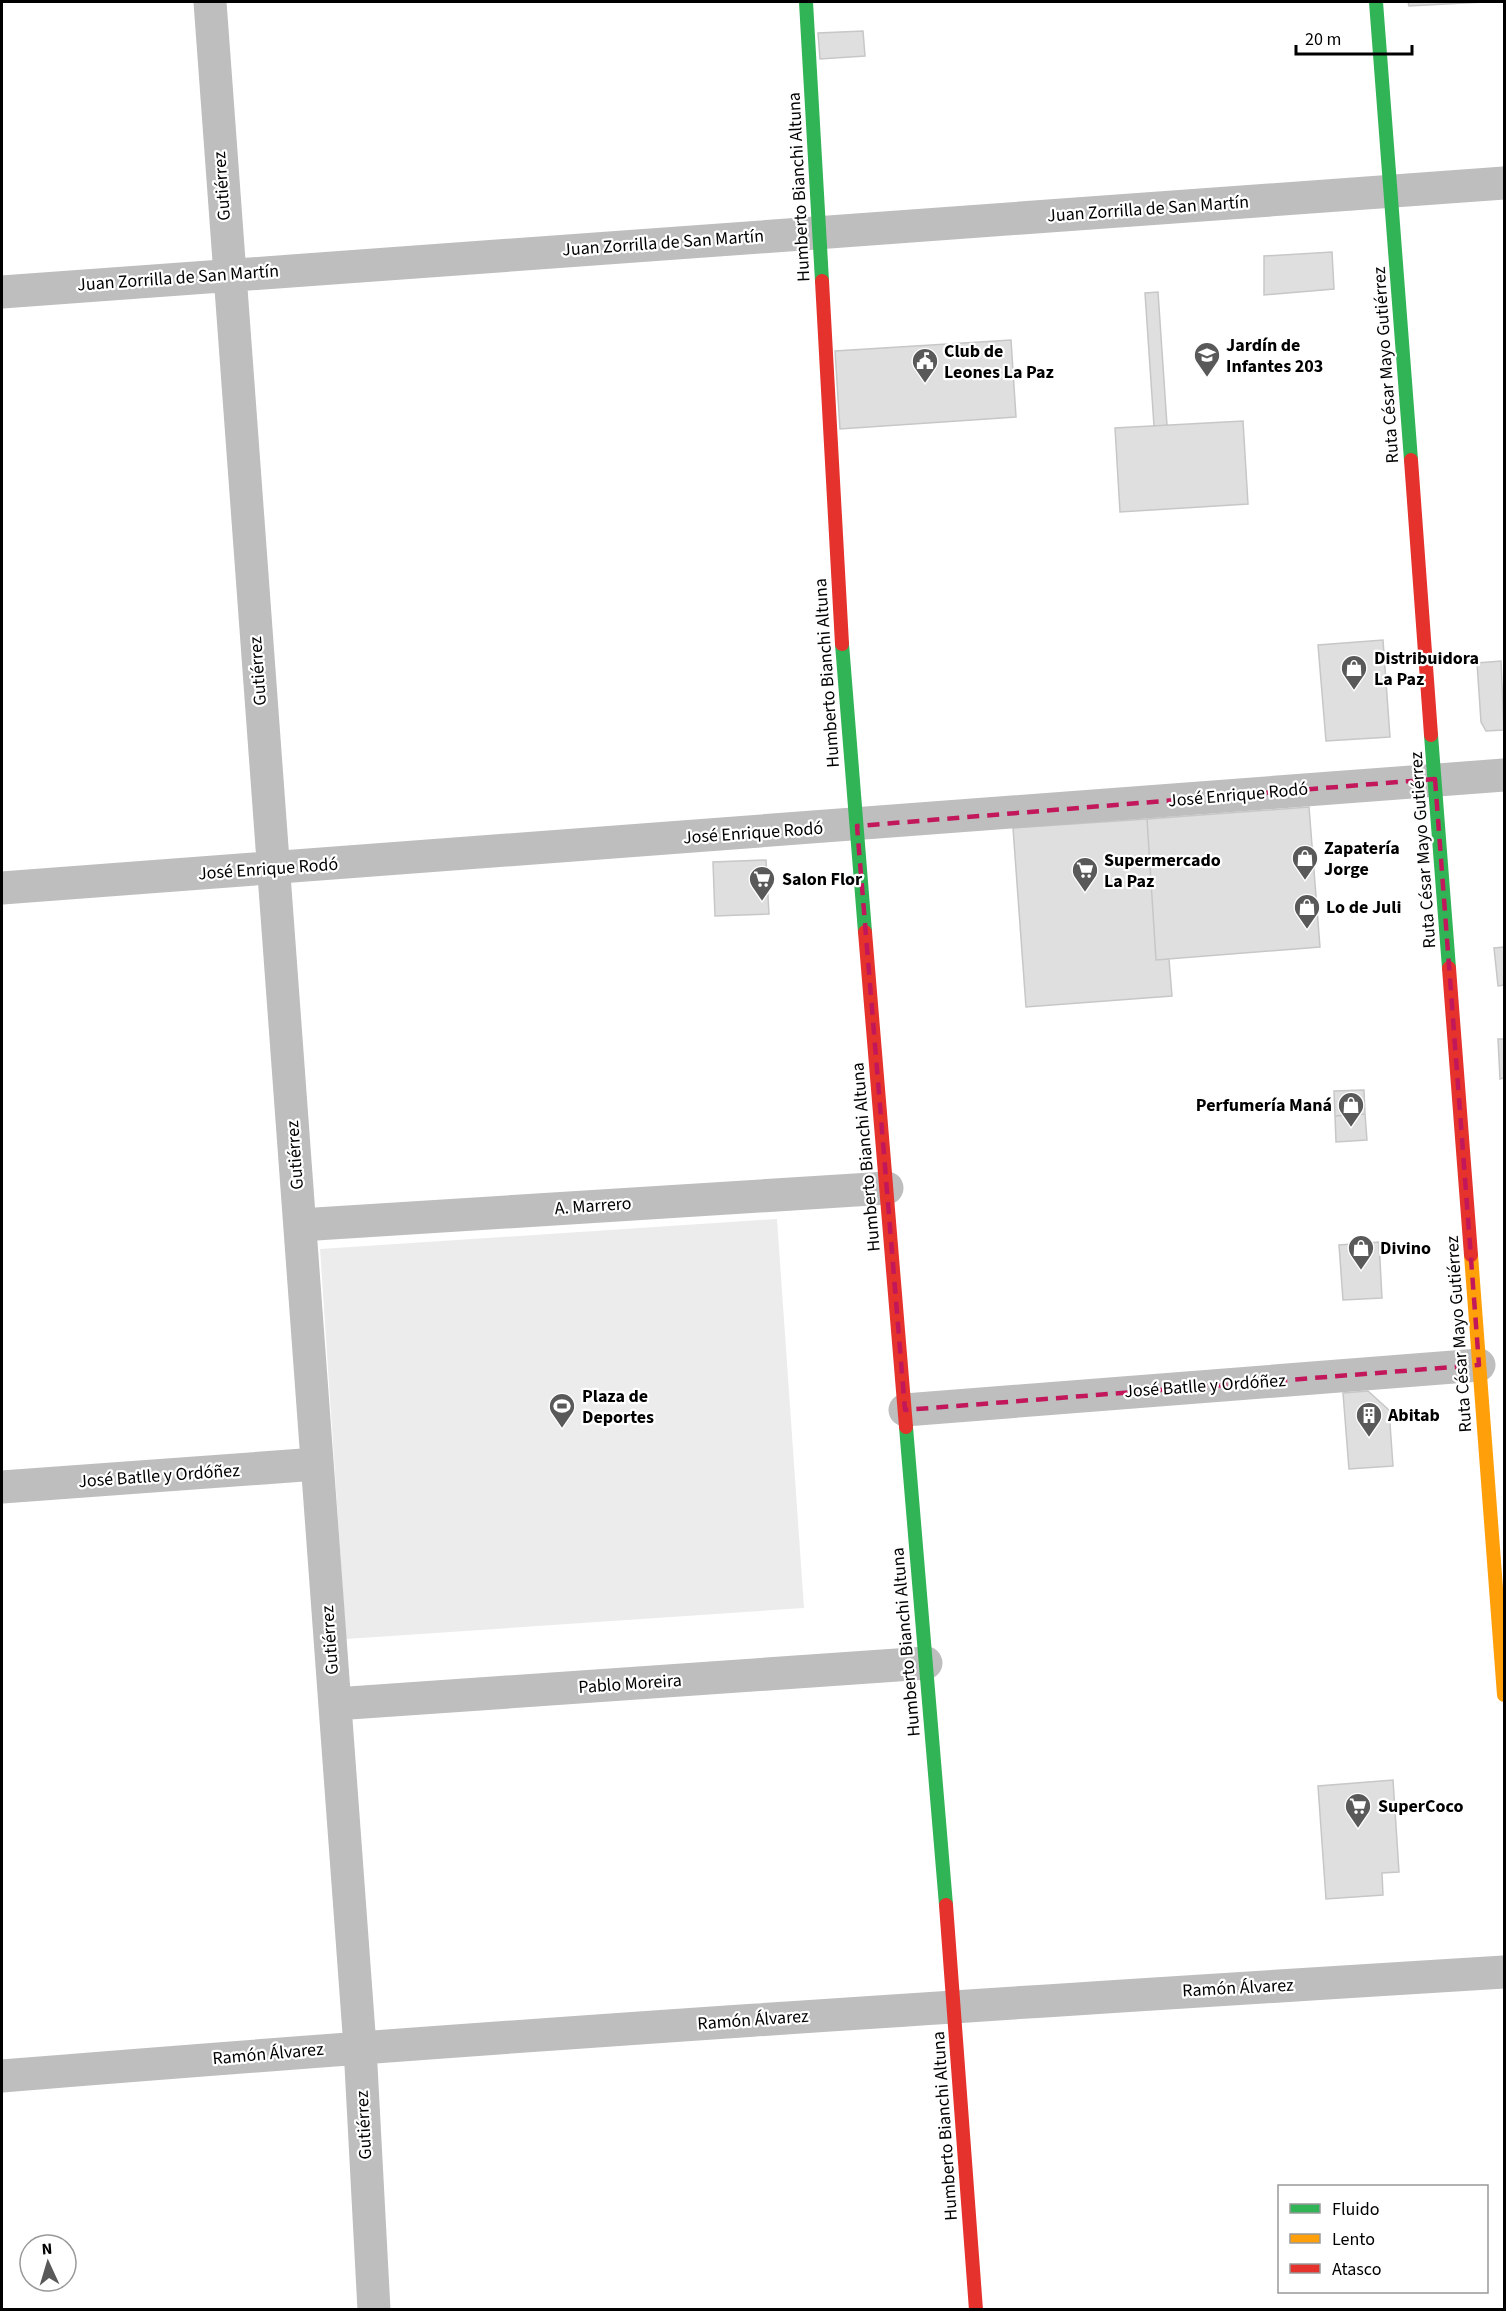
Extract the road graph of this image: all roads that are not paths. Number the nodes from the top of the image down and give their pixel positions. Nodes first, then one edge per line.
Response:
1 (210, 2) edge
2 (806, 2) edge
3 (1376, 2) edge
4 (1504, 183) edge
5 (1390, 191) junction
6 (819, 232) junction
7 (229, 274) junction
8 (2, 292) edge
9 (1504, 775) edge
10 (1435, 779) junction
11 (857, 826) junction
12 (273, 868) junction
13 (2, 888) edge
14 (887, 1188) junction
15 (300, 1225) junction
16 (1488, 1364) junction
17 (905, 1410) junction
18 (317, 1464) junction
19 (2, 1487) edge
20 (926, 1663) junction
21 (1504, 1695) edge
22 (335, 1704) junction
23 (1504, 1972) edge
24 (954, 2006) junction
25 (360, 2047) junction
26 (2, 2076) edge
27 (374, 2310) edge
28 (976, 2310) edge

1 - 7 street, Gutiérrez
2 - 6 street, Humberto Bianchi Altuna
3 - 5 street, Ruta César Mayo Gutiérrez
4 - 5 street, Juan Zorrilla de San Martín
5 - 6 street, Juan Zorrilla de San Martín
5 - 10 street, Ruta César Mayo Gutiérrez
6 - 7 street, Juan Zorrilla de San Martín
6 - 11 street, Humberto Bianchi Altuna
7 - 8 street, Juan Zorrilla de San Martín
7 - 12 street, Gutiérrez
9 - 10 street, José Enrique Rodó
10 - 11 street, José Enrique Rodó
10 - 16 street, Ruta César Mayo Gutiérrez
11 - 12 street, José Enrique Rodó
11 - 14 street, Humberto Bianchi Altuna
12 - 13 street, José Enrique Rodó
12 - 15 street, Gutiérrez
14 - 15 street, A. Marrero
14 - 17 street, Humberto Bianchi Altuna
15 - 18 street, Gutiérrez
16 - 17 street, José Batlle y Ordóñez
16 - 21 street, Ruta César Mayo Gutiérrez
17 - 20 street, Humberto Bianchi Altuna
18 - 19 street, José Batlle y Ordóñez
18 - 22 street, Gutiérrez
20 - 22 street, Pablo Moreira
20 - 24 street, Humberto Bianchi Altuna
22 - 25 street, Gutiérrez
23 - 24 street, Ramón Álvarez
24 - 25 street, Ramón Álvarez
24 - 28 street, Humberto Bianchi Altuna
25 - 26 street, Ramón Álvarez
25 - 27 street, Gutiérrez

